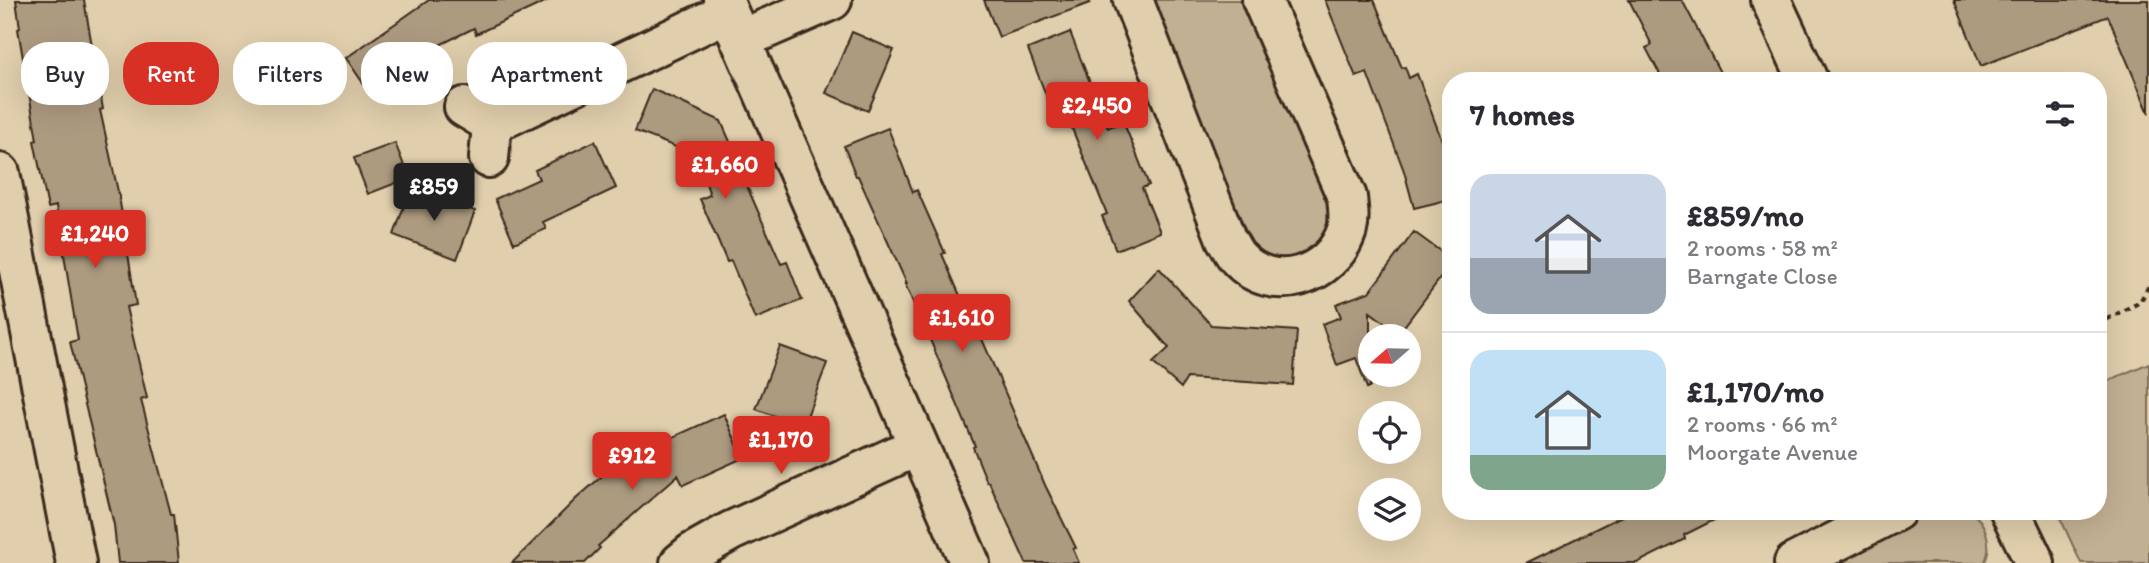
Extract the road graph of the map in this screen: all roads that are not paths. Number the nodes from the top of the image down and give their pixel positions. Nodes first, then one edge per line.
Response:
1 (832, 0) edge
2 (1133, 0) edge
3 (1262, 0) edge
4 (1771, 0) edge
5 (730, 17) edge
6 (1804, 72) edge
7 (482, 130) dead end
8 (0, 173) edge
9 (7, 257) edge
10 (918, 446) junction
11 (1878, 520) edge
12 (2013, 520) edge
13 (2029, 561) edge
14 (76, 563) edge
15 (680, 563) edge
16 (970, 563) edge
17 (1794, 563) edge

1 - 5 street
2 - 3 street
4 - 6 street
5 - 7 street
5 - 10 street
8 - 9 street
9 - 14 street
10 - 15 street
10 - 16 street
11 - 17 street
12 - 13 street

